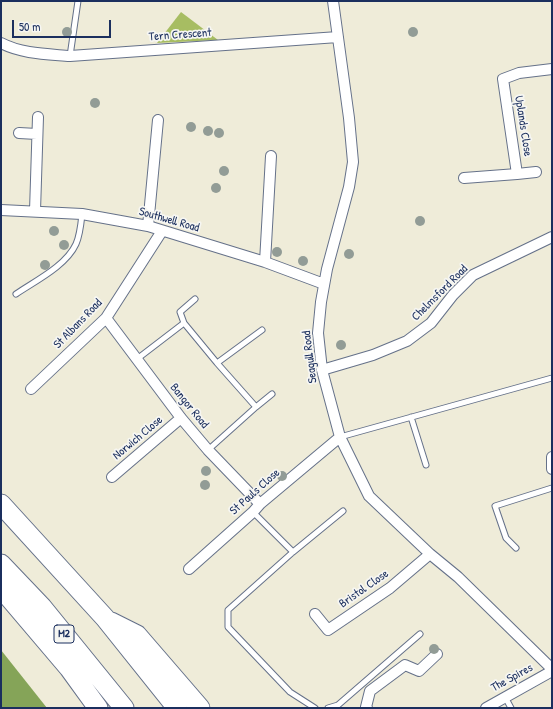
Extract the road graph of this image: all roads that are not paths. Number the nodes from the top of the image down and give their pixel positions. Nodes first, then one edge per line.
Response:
1 (78, 1) edge
2 (333, 1) edge
3 (338, 37) junction
4 (1, 43) edge
5 (70, 56) junction
6 (552, 69) edge
7 (38, 117) dead end
8 (158, 120) dead end
9 (19, 133) dead end
10 (37, 134) junction
11 (271, 156) dead end
12 (536, 172) dead end
13 (517, 174) junction
14 (464, 178) dead end
15 (1, 210) edge
16 (34, 211) junction
17 (82, 214) junction
18 (148, 226) junction
19 (162, 231) junction
20 (552, 237) edge
21 (265, 262) junction
22 (324, 284) junction
23 (16, 294) dead end
24 (195, 299) dead end
25 (106, 318) junction
26 (184, 323) junction
27 (262, 330) dead end
28 (136, 359) junction
29 (217, 364) junction
30 (322, 370) junction
31 (552, 378) edge
32 (32, 389) dead end
33 (272, 394) dead end
34 (256, 407) junction
35 (411, 417) junction
36 (181, 418) junction
37 (340, 437) junction
38 (208, 450) junction
39 (426, 465) dead end
40 (112, 477) dead end
41 (552, 488) edge
42 (1, 504) edge
43 (257, 508) junction
44 (343, 511) dead end
45 (516, 548) dead end
46 (293, 552) junction
47 (430, 554) junction
48 (1, 564) edge
49 (189, 569) dead end
50 (1, 588) edge
51 (315, 614) dead end
52 (105, 618) junction
53 (420, 634) dead end
54 (437, 654) dead end
55 (552, 670) edge
56 (505, 697) junction
57 (98, 708) edge
58 (124, 708) edge
59 (177, 708) edge
60 (200, 708) edge
61 (315, 708) edge
62 (328, 708) edge
63 (367, 708) edge
64 (486, 708) edge
65 (511, 708) edge

1 - 5 lane
2 - 3 street, Seagull Road
3 - 5 street, Tern Crescent
3 - 22 street, Seagull Road
4 - 5 street, Tern Crescent
6 - 13 street, Uplands Close
7 - 10 street
8 - 18 street
9 - 10 street
10 - 16 street
11 - 21 street
12 - 13 street
13 - 14 street, Uplands Close
15 - 16 street, Southwell Road
16 - 17 street, Southwell Road
17 - 18 street, Southwell Road
17 - 23 lane
18 - 19 street, Southwell Road
19 - 21 street, Southwell Road
19 - 25 street, St Albans Road
20 - 30 street, Chelmsford Road
21 - 22 street, Southwell Road
22 - 30 street, Seagull Road
24 - 26 lane
25 - 28 street, Bangor Road
25 - 32 street, St Albans Road
26 - 28 lane
26 - 29 lane
27 - 29 lane
28 - 36 street, Bangor Road
29 - 34 lane
30 - 37 street, Seagull Road
31 - 35 lane
33 - 34 lane
34 - 38 lane
35 - 37 lane
35 - 39 lane
36 - 38 street, Bangor Road
36 - 40 street, Norwich Close
37 - 43 street, St Pauls Close
37 - 47 street, Seagull Road
38 - 43 street, Bangor Road
41 - 45 lane
42 - 52 highway
43 - 46 lane
43 - 49 street, St Pauls Close
44 - 46 lane
46 - 61 lane
47 - 51 street, Bristol Close
47 - 55 street, Seagull Road
48 - 58 highway, M2
50 - 57 highway, M2
52 - 59 highway
52 - 60 highway
53 - 62 lane
54 - 63 street
55 - 56 street, The Spires
56 - 64 street, The Spires
56 - 65 lane

